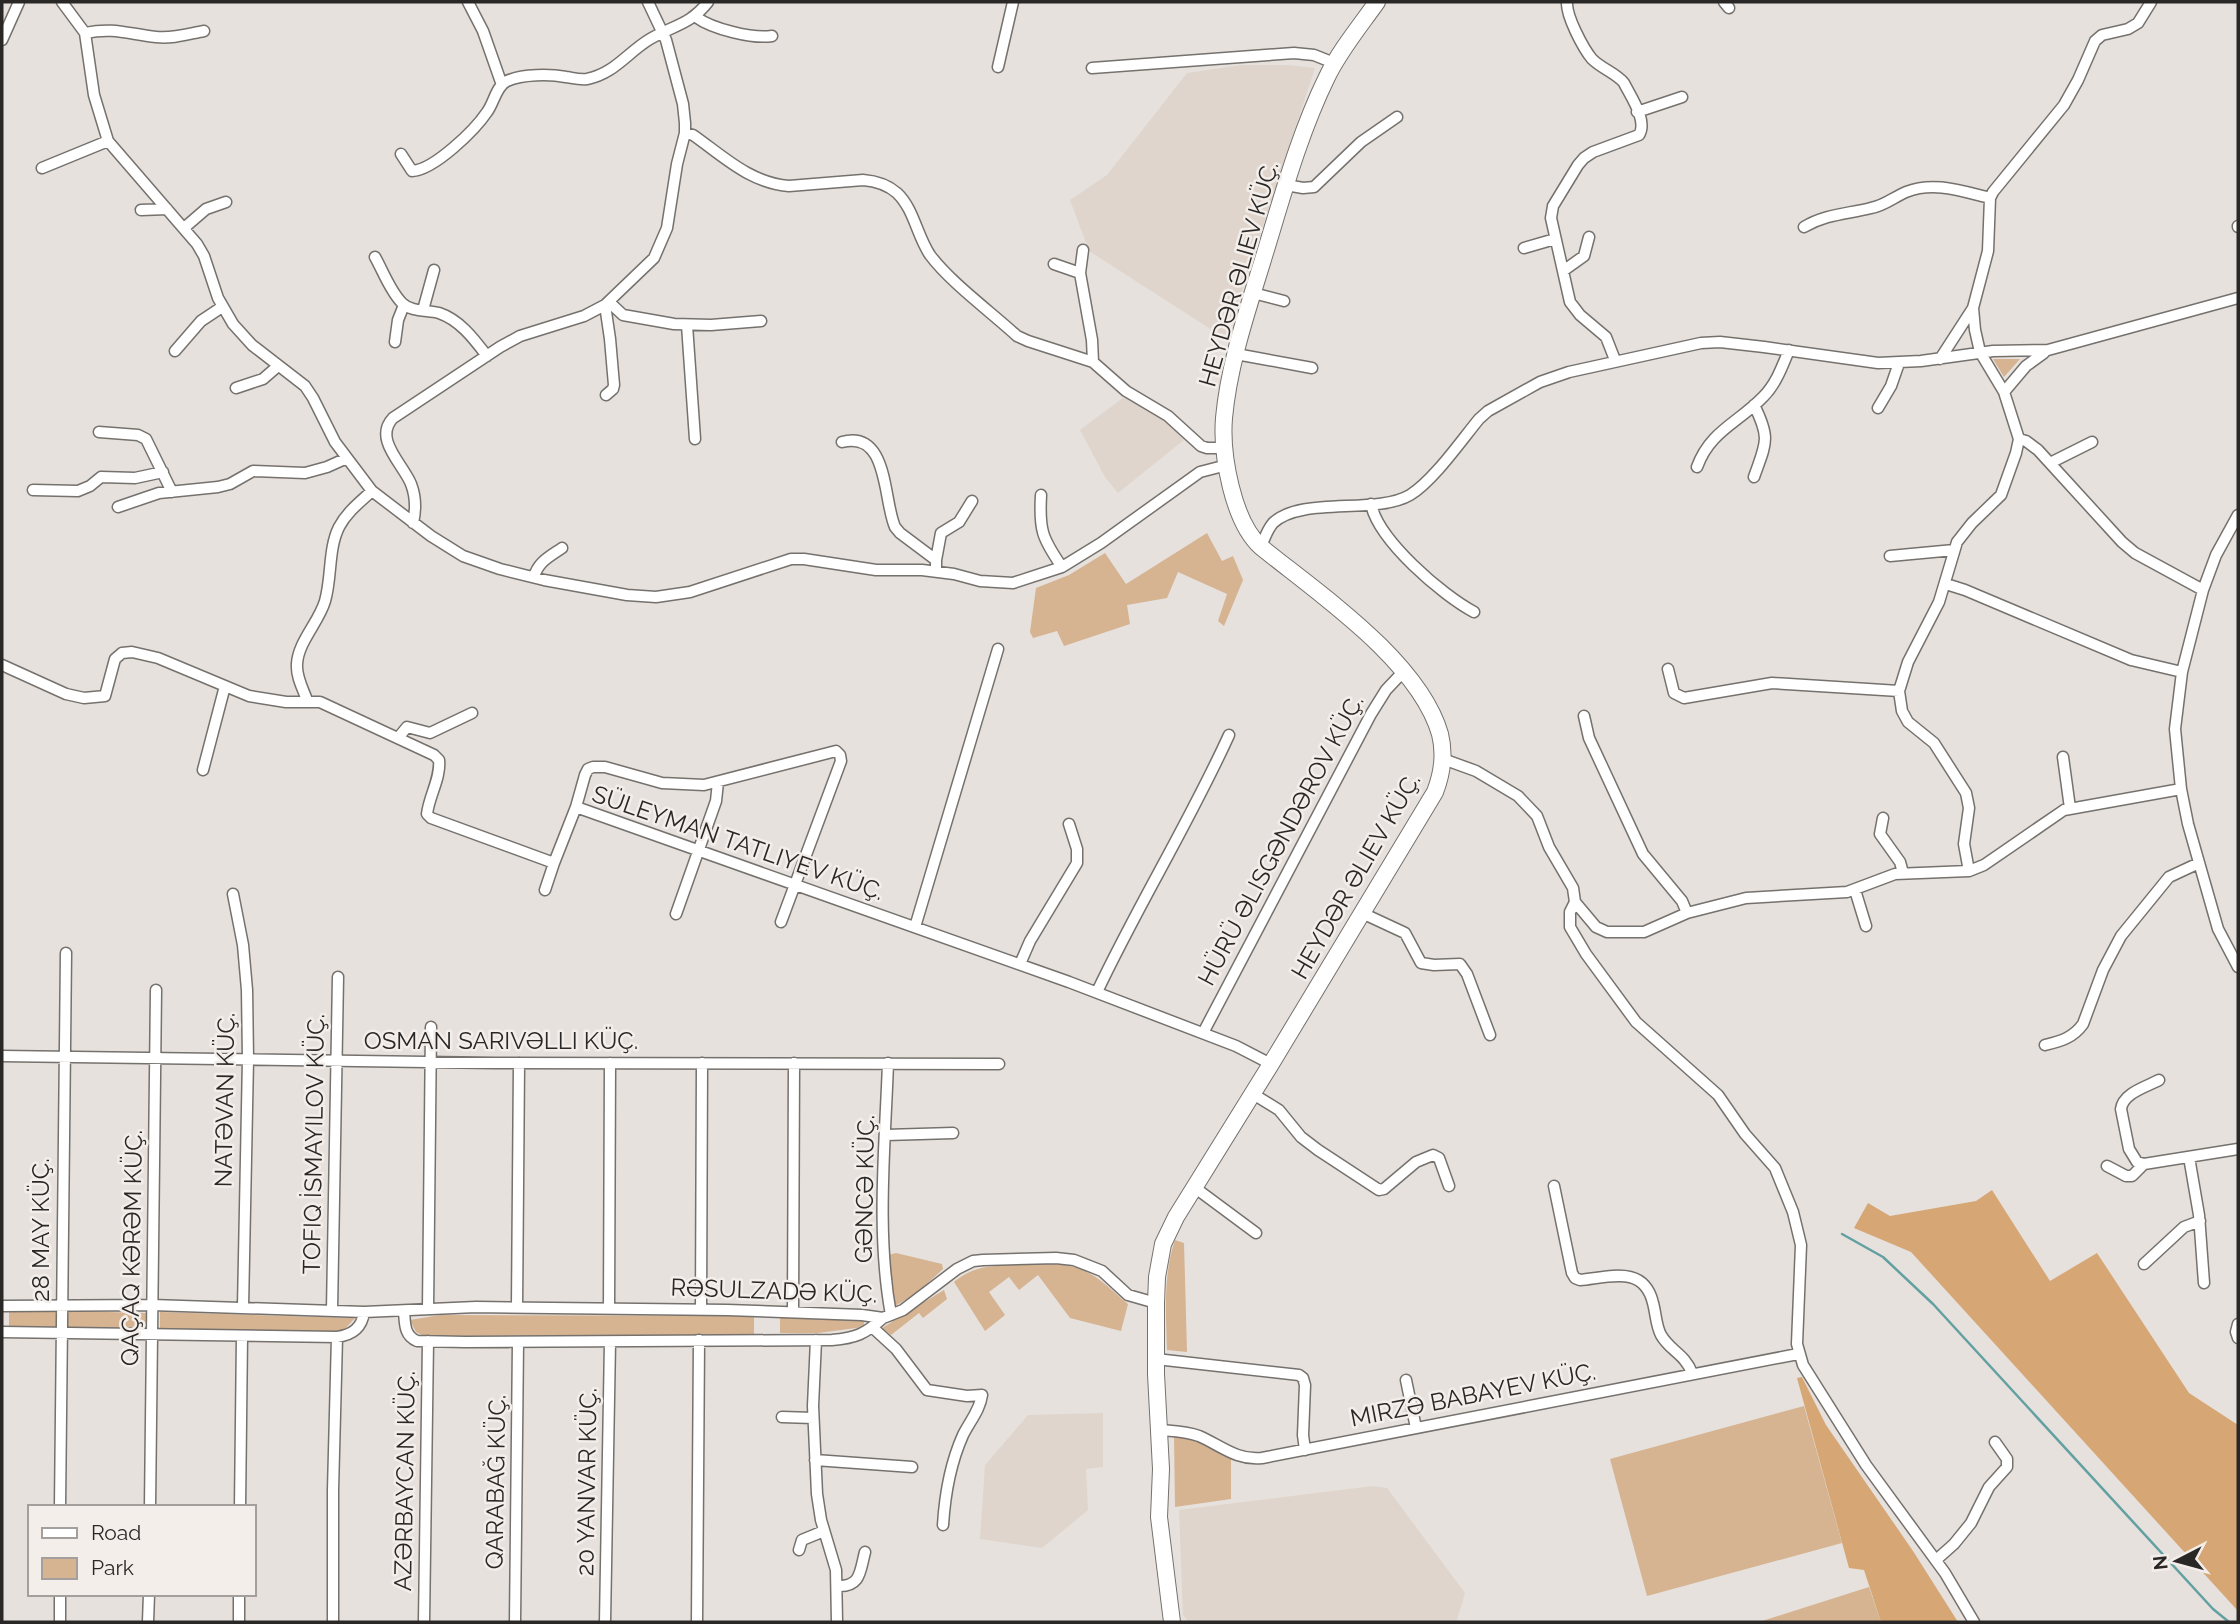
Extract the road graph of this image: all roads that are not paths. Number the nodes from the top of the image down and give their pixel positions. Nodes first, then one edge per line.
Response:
1 (19, 2) edge
2 (62, 2) edge
3 (468, 2) edge
4 (648, 2) edge
5 (708, 2) edge
6 (1013, 2) edge
7 (1377, 2) edge
8 (1567, 2) edge
9 (2152, 2) edge
10 (696, 17) junction
11 (204, 31) dead end
12 (85, 33) junction
13 (662, 33) junction
14 (772, 36) dead end
15 (2, 40) edge
16 (1334, 63) junction
17 (998, 67) dead end
18 (1092, 68) dead end
19 (502, 85) junction
20 (1682, 97) dead end
21 (1637, 112) junction
22 (1397, 117) dead end
23 (685, 133) junction
24 (108, 141) junction
25 (401, 154) dead end
26 (42, 168) dead end
27 (1286, 185) junction
28 (1990, 198) junction
29 (226, 202) dead end
30 (167, 209) junction
31 (141, 210) dead end
32 (1804, 227) dead end
33 (184, 228) junction
34 (1589, 237) dead end
35 (1555, 239) junction
36 (1524, 248) dead end
37 (1083, 250) dead end
38 (375, 257) dead end
39 (1054, 264) dead end
40 (434, 270) dead end
41 (1563, 271) junction
42 (1080, 273) junction
43 (1253, 293) junction
44 (2238, 298) edge
45 (1284, 301) dead end
46 (607, 304) junction
47 (404, 305) junction
48 (222, 307) junction
49 (1973, 308) junction
50 (423, 310) junction
51 (761, 321) dead end
52 (687, 325) junction
53 (395, 342) dead end
54 (1789, 350) junction
55 (2048, 350) junction
56 (175, 351) dead end
57 (1980, 352) junction
58 (1236, 355) junction
59 (487, 356) junction
60 (1940, 359) junction
61 (1615, 360) junction
62 (1094, 362) junction
63 (1899, 363) junction
64 (278, 366) junction
65 (1312, 368) dead end
66 (236, 388) dead end
67 (2004, 392) junction
68 (606, 395) dead end
69 (1754, 405) junction
70 (1878, 408) dead end
71 (99, 432) dead end
72 (695, 439) dead end
73 (2019, 439) junction
74 (842, 442) dead end
75 (2092, 442) dead end
76 (1225, 448) junction
77 (346, 458) junction
78 (2050, 463) junction
79 (1227, 465) junction
80 (1697, 467) dead end
81 (163, 472) junction
82 (1754, 477) dead end
83 (33, 490) dead end
84 (372, 491) junction
85 (172, 492) junction
86 (1041, 495) dead end
87 (972, 501) dead end
88 (1371, 504) junction
89 (118, 507) dead end
90 (2238, 515) edge
91 (413, 523) junction
92 (1261, 547) junction
93 (562, 548) dead end
94 (1954, 550) junction
95 (1890, 556) dead end
96 (936, 566) junction
97 (1062, 567) junction
98 (534, 577) junction
99 (1946, 584) junction
100 (2203, 590) junction
101 (1474, 612) dead end
102 (999, 649) dead end
103 (2, 665) edge
104 (1668, 669) dead end
105 (1403, 672) junction
106 (2182, 673) junction
107 (225, 686) junction
108 (1899, 691) junction
109 (307, 700) junction
110 (472, 713) dead end
111 (1584, 716) dead end
112 (1229, 735) dead end
113 (398, 738) junction
114 (2063, 757) dead end
115 (1443, 759) junction
116 (203, 770) dead end
117 (718, 782) junction
118 (2181, 789) junction
119 (576, 807) junction
120 (2070, 808) junction
121 (1883, 818) dead end
122 (1069, 824) dead end
123 (699, 850) junction
124 (554, 863) junction
125 (2199, 863) junction
126 (1969, 871) junction
127 (1903, 873) junction
128 (794, 884) junction
129 (545, 890) dead end
130 (1855, 890) junction
131 (233, 894) dead end
132 (1575, 902) junction
133 (1362, 913) junction
134 (1687, 913) junction
135 (676, 914) dead end
136 (781, 922) dead end
137 (1866, 926) dead end
138 (915, 927) junction
139 (66, 953) dead end
140 (1020, 964) junction
141 (2238, 967) edge
142 (338, 977) dead end
143 (156, 990) dead end
144 (1097, 992) junction
145 (431, 1027) dead end
146 (1203, 1033) junction
147 (1490, 1035) dead end
148 (2045, 1045) dead end
149 (2, 1056) edge
150 (63, 1057) junction
151 (155, 1058) junction
152 (248, 1059) junction
153 (336, 1061) junction
154 (430, 1062) junction
155 (519, 1063) junction
156 (610, 1063) junction
157 (702, 1063) junction
158 (794, 1063) junction
159 (888, 1063) junction
160 (999, 1063) dead end
161 (1271, 1064) junction
162 (2159, 1080) dead end
163 (1253, 1094) junction
164 (953, 1133) dead end
165 (886, 1135) junction
166 (2238, 1149) edge
167 (2189, 1157) junction
168 (2144, 1164) junction
169 (2107, 1166) dead end
170 (1449, 1186) dead end
171 (1554, 1186) dead end
172 (1194, 1187) junction
173 (2200, 1222) junction
174 (1256, 1233) dead end
175 (2144, 1264) dead end
176 (2204, 1283) dead end
177 (1156, 1303) junction
178 (62, 1305) junction
179 (152, 1305) junction
180 (2, 1306) edge
181 (243, 1307) junction
182 (517, 1307) junction
183 (609, 1308) junction
184 (428, 1309) junction
185 (332, 1310) junction
186 (701, 1310) junction
187 (404, 1311) junction
188 (364, 1312) junction
189 (793, 1312) junction
190 (887, 1317) junction
191 (2238, 1324) edge
192 (872, 1327) junction
193 (2, 1332) edge
194 (61, 1333) junction
195 (152, 1335) junction
196 (242, 1336) junction
197 (337, 1337) junction
198 (2238, 1338) edge
199 (699, 1340) junction
200 (816, 1340) junction
201 (428, 1341) junction
202 (518, 1342) junction
203 (610, 1342) junction
204 (1798, 1354) junction
205 (1156, 1359) junction
206 (1692, 1373) junction
207 (1406, 1380) dead end
208 (782, 1418) dead end
209 (813, 1418) junction
210 (1416, 1428) junction
211 (1160, 1430) junction
212 (1994, 1441) dead end
213 (1304, 1450) junction
214 (816, 1460) junction
215 (912, 1467) dead end
216 (1161, 1469) junction
217 (60, 1505) edge
218 (150, 1505) edge
219 (240, 1505) edge
220 (943, 1525) dead end
221 (824, 1531) junction
222 (799, 1550) dead end
223 (865, 1552) dead end
224 (1936, 1560) junction
225 (838, 1586) junction
226 (60, 1596) edge
227 (149, 1596) edge
228 (239, 1596) edge
229 (60, 1622) edge
230 (148, 1622) edge
231 (239, 1622) edge
232 (334, 1622) edge
233 (424, 1622) edge
234 (515, 1622) edge
235 (605, 1622) edge
236 (697, 1622) edge
237 (836, 1622) edge
238 (1172, 1622) edge
239 (1180, 1622) edge
240 (1974, 1622) edge

1 - 15 street
2 - 12 street
3 - 19 street
4 - 13 street
5 - 10 street
6 - 17 street
7 - 16 main road, HEYDƏR ƏLIEV KÜÇ.
8 - 21 street
9 - 28 street
10 - 13 street
10 - 14 street
11 - 12 street
12 - 24 street
13 - 19 street
13 - 23 street
16 - 18 street
16 - 27 main road, HEYDƏR ƏLIEV KÜÇ.
19 - 25 street
20 - 21 street
21 - 35 street
22 - 27 street
23 - 46 street
23 - 62 street
24 - 26 street
24 - 30 street
27 - 43 main road, HEYDƏR ƏLIEV KÜÇ.
28 - 32 street
28 - 49 street
29 - 33 street
30 - 31 street
30 - 33 street
33 - 48 street
34 - 41 street
35 - 36 street
35 - 41 street
37 - 42 street
38 - 47 street
39 - 42 street
40 - 50 street
41 - 61 street
42 - 62 street
43 - 45 street
43 - 58 main road, HEYDƏR ƏLIEV KÜÇ.
44 - 55 street
46 - 52 street
46 - 59 street
46 - 68 street
47 - 50 street
47 - 53 street
48 - 56 street
48 - 64 street
49 - 57 street
49 - 60 street
50 - 59 street
51 - 52 street
52 - 72 street
54 - 61 street
54 - 63 street
54 - 69 street
55 - 57 street
55 - 67 street
57 - 60 street
57 - 67 street
58 - 65 street
58 - 76 main road, HEYDƏR ƏLIEV KÜÇ.
59 - 91 street
60 - 63 street
61 - 88 street
62 - 76 street
63 - 70 street
64 - 66 street
64 - 77 street
67 - 73 street
69 - 80 street
69 - 82 street
71 - 81 street
73 - 78 street
73 - 94 street
74 - 96 street
75 - 78 street
76 - 79 main road, HEYDƏR ƏLIEV KÜÇ.
77 - 84 street
77 - 85 street
78 - 100 street
79 - 92 main road, HEYDƏR ƏLIEV KÜÇ.
79 - 97 street
81 - 83 street
81 - 85 street
84 - 91 street
84 - 109 street
85 - 89 street
86 - 97 street
87 - 96 street
88 - 92 street
88 - 101 street
90 - 100 street
91 - 98 street
92 - 105 main road, HEYDƏR ƏLIEV KÜÇ.
93 - 98 street
94 - 95 street
94 - 99 street
96 - 97 street
96 - 98 street
99 - 106 street
99 - 108 street
100 - 106 street
102 - 138 street
103 - 107 street
104 - 108 street
105 - 115 main road, HEYDƏR ƏLIEV KÜÇ.
105 - 146 street, HÜRÜ ƏLISGƏNDƏROV KÜÇ.
106 - 118 street
107 - 109 street
107 - 116 street
108 - 126 street
109 - 113 street
110 - 113 street
111 - 134 street
112 - 144 street
113 - 124 street
114 - 120 street
115 - 132 street
115 - 133 main road, HEYDƏR ƏLIEV KÜÇ.
117 - 119 street
117 - 123 street
117 - 128 street
118 - 120 street
118 - 125 street
119 - 123 street
119 - 124 street
120 - 126 street
121 - 127 street
122 - 140 street
123 - 128 street
123 - 135 street
124 - 129 street
125 - 141 street
125 - 148 street
126 - 127 street
127 - 130 street
128 - 136 street
128 - 138 street
130 - 134 street
130 - 137 street
131 - 152 street, NATƏVAN KÜÇ.
132 - 134 street
132 - 204 street
133 - 147 street
133 - 161 main road, HEYDƏR ƏLIEV KÜÇ.
138 - 140 street
139 - 150 street, 28 MAY KÜÇ.
140 - 144 street
142 - 153 street
143 - 151 street, QAÇAQ KƏRƏM KÜÇ.
144 - 146 street
145 - 154 street
146 - 161 street
149 - 150 street
150 - 151 street
150 - 178 street, 28 MAY KÜÇ.
151 - 152 street
151 - 179 street, QAÇAQ KƏRƏM KÜÇ.
152 - 153 street
152 - 181 street, NATƏVAN KÜÇ.
153 - 154 street
153 - 185 street
154 - 155 street
154 - 184 street
155 - 156 street
155 - 182 street
156 - 157 street
156 - 183 street
157 - 158 street
157 - 186 street
158 - 159 street
158 - 189 street
159 - 160 street
159 - 165 street, GƏNCƏ KÜÇ.
161 - 163 main road, HEYDƏR ƏLIEV KÜÇ.
162 - 168 street
163 - 170 street
163 - 172 main road, HEYDƏR ƏLIEV KÜÇ.
164 - 165 street
165 - 190 street, GƏNCƏ KÜÇ.
166 - 167 street
167 - 168 street
167 - 173 street
168 - 169 street
171 - 206 street
172 - 174 street
172 - 177 main road, HEYDƏR ƏLIEV KÜÇ.
173 - 175 street
173 - 176 street
177 - 190 street, RƏSULZADƏ KÜÇ.
177 - 205 main road, HEYDƏR ƏLIEV KÜÇ.
178 - 179 street
178 - 180 street
178 - 194 street, 28 MAY KÜÇ.
179 - 181 street
179 - 195 street, QAÇAQ KƏRƏM KÜÇ.
181 - 185 street
182 - 183 street, RƏSULZADƏ KÜÇ.
182 - 184 street, RƏSULZADƏ KÜÇ.
183 - 186 street, RƏSULZADƏ KÜÇ.
184 - 187 street, RƏSULZADƏ KÜÇ.
185 - 188 street
186 - 189 street, RƏSULZADƏ KÜÇ.
187 - 188 street, RƏSULZADƏ KÜÇ.
187 - 201 street
188 - 197 street
189 - 190 street, RƏSULZADƏ KÜÇ.
190 - 192 street
191 - 198 street
192 - 200 street
192 - 220 street
193 - 194 street
194 - 195 street
194 - 217 street, 28 MAY KÜÇ.
195 - 196 street
195 - 218 street, QAÇAQ KƏRƏM KÜÇ.
196 - 197 street
196 - 219 street
197 - 232 street
199 - 200 street
199 - 203 street
199 - 236 street
200 - 209 street
201 - 202 street
201 - 233 street, AZƏRBAYCAN KÜÇ.
202 - 203 street
202 - 234 street, QARABAĞ KÜÇ.
203 - 235 street, 20 YANVAR KÜÇ.
204 - 206 street, MIRZƏ BABAYEV KÜÇ.
204 - 224 street
205 - 211 main road, HEYDƏR ƏLIEV KÜÇ.
205 - 213 street
206 - 210 street, MIRZƏ BABAYEV KÜÇ.
207 - 210 street
208 - 209 street
209 - 214 street
210 - 213 street, MIRZƏ BABAYEV KÜÇ.
211 - 213 street, MIRZƏ BABAYEV KÜÇ.
211 - 216 main road, HEYDƏR ƏLIEV KÜÇ.
212 - 224 street
214 - 215 street
214 - 221 street
216 - 238 main road
216 - 239 main road
221 - 222 street
221 - 225 street
223 - 225 street
224 - 240 street
225 - 237 street
226 - 229 street
227 - 230 street
228 - 231 street

